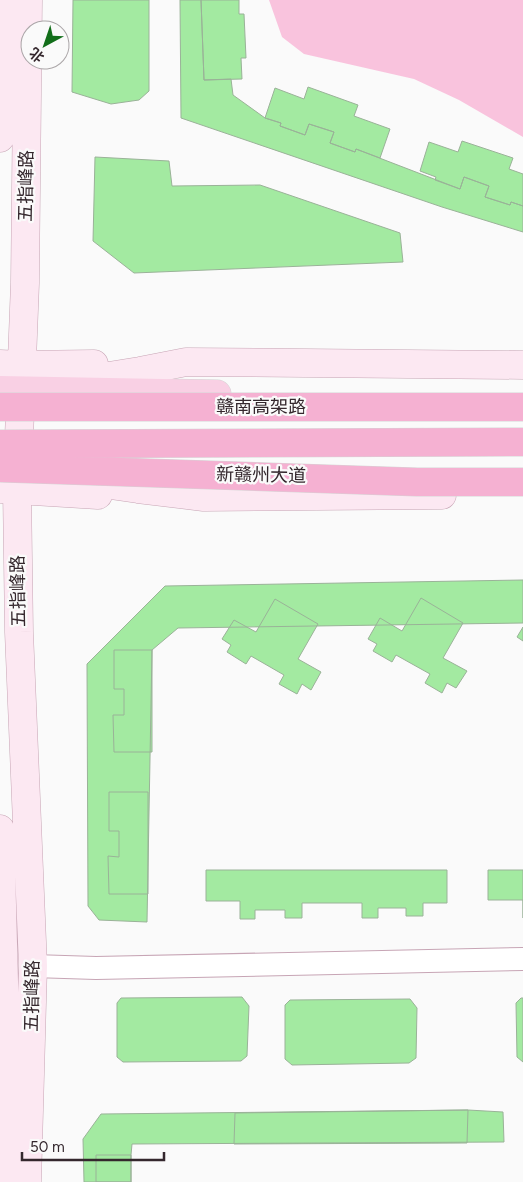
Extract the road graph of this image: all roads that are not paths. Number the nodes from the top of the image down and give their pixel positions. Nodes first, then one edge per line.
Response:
1 (3, 0) edge
2 (28, 0) edge
3 (0, 138) edge
4 (523, 365) edge
5 (11, 377) edge
6 (523, 398) edge
7 (0, 407) edge
8 (523, 408) edge
9 (523, 442) edge
10 (0, 444) edge
11 (7, 478) edge
12 (523, 481) edge
13 (523, 494) edge
14 (0, 828) edge
15 (523, 958) edge
16 (33, 966) junction
17 (3, 1020) edge
18 (1, 1182) edge
19 (28, 1182) edge

1 - 3 main road, 五指峰路
2 - 5 main road, 五指峰路
4 - 5 main road
5 - 6 main road
5 - 11 main road, 五指峰路
7 - 8 highway, 赣南高架路, bridge
9 - 10 highway, 赣南高架路, bridge
11 - 12 highway, bridge
11 - 13 main road
11 - 16 main road, 五指峰路
14 - 17 main road, 五指峰路
15 - 16 street
16 - 19 main road, 五指峰路
17 - 18 main road, 五指峰路

